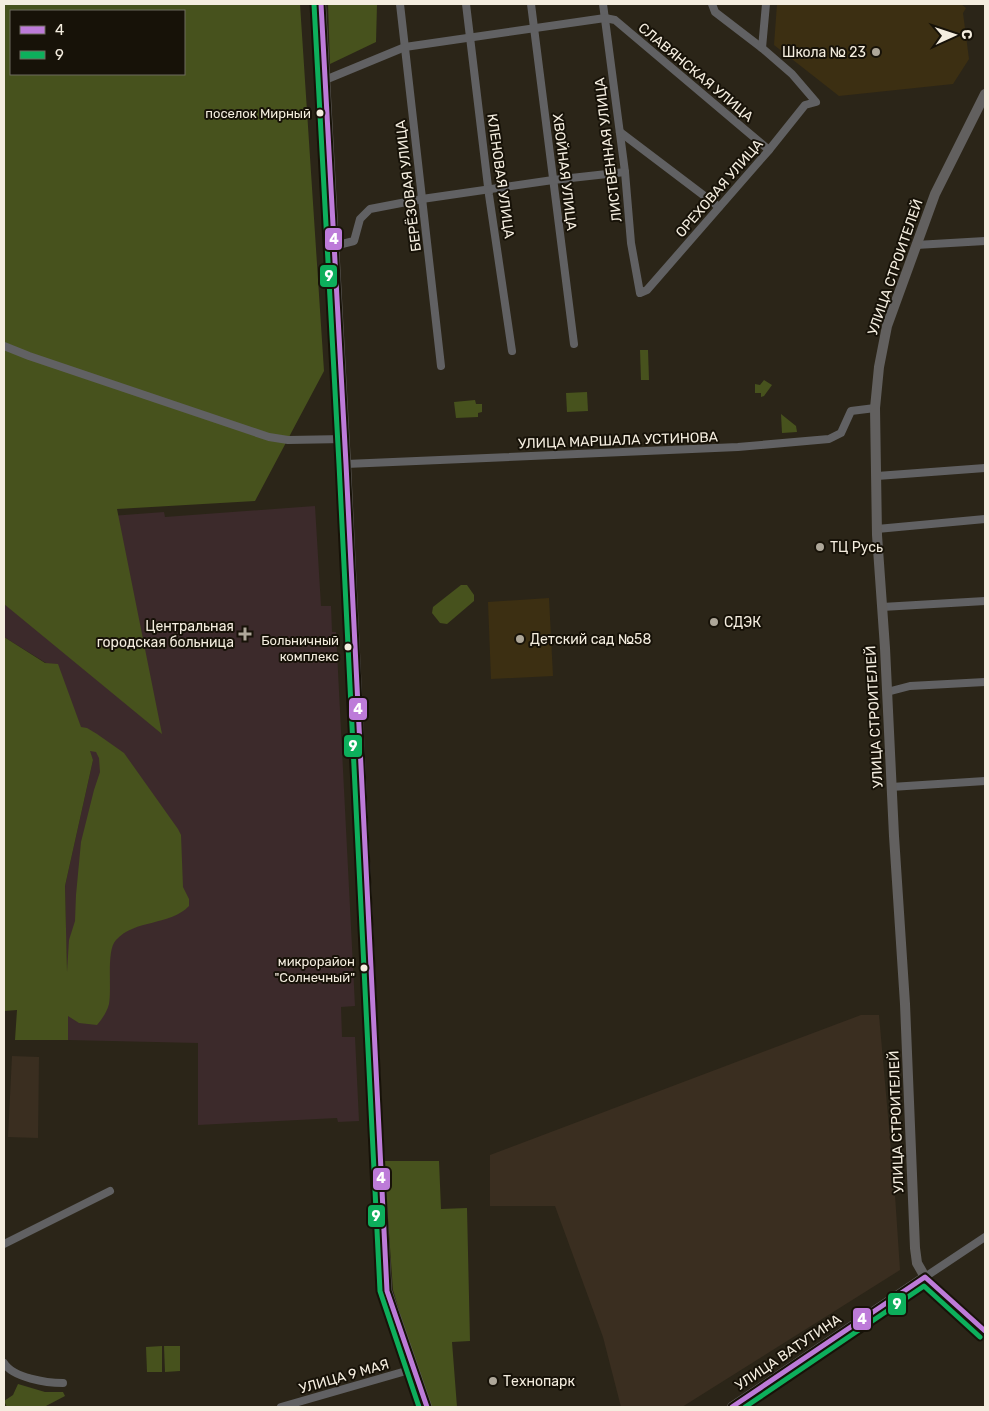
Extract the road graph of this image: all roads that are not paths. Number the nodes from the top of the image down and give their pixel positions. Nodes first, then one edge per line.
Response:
1 (321, 4) edge
2 (400, 4) edge
3 (466, 4) edge
4 (531, 4) edge
5 (603, 4) edge
6 (712, 4) edge
7 (766, 4) edge
8 (605, 18) junction
9 (534, 30) junction
10 (470, 38) junction
11 (405, 47) junction
12 (762, 48) junction
13 (325, 80) junction
14 (985, 94) edge
15 (620, 132) junction
16 (769, 150) junction
17 (625, 172) junction
18 (553, 180) junction
19 (488, 190) junction
20 (422, 199) junction
21 (719, 207) junction
22 (985, 241) edge
23 (916, 245) junction
24 (334, 246) junction
25 (640, 293) joint
26 (574, 344) dead end
27 (4, 346) edge
28 (512, 351) dead end
29 (441, 366) dead end
30 (875, 408) junction
31 (345, 439) junction
32 (346, 464) junction
33 (985, 468) edge
34 (877, 476) junction
35 (985, 520) edge
36 (877, 529) junction
37 (985, 601) edge
38 (882, 607) junction
39 (985, 682) edge
40 (887, 692) junction
41 (985, 781) edge
42 (891, 787) junction
43 (110, 1191) dead end
44 (985, 1237) edge
45 (4, 1244) edge
46 (925, 1277) junction
47 (985, 1331) edge
48 (4, 1362) edge
49 (413, 1369) junction
50 (63, 1383) dead end
51 (281, 1407) edge
52 (427, 1407) edge
53 (732, 1407) edge

1 - 13 main road
2 - 11 street, БЕРЁЗОВАЯ УЛИЦА
3 - 10 street, КЛЕНОВАЯ УЛИЦА
4 - 9 street, ХВОЙНАЯ УЛИЦА
5 - 8 street, ЛИСТВЕННАЯ УЛИЦА
6 - 12 street
7 - 12 street
8 - 9 street
8 - 15 street, ЛИСТВЕННАЯ УЛИЦА
8 - 16 street, СЛАВЯНСКАЯ УЛИЦА
9 - 10 street
9 - 18 street, ХВОЙНАЯ УЛИЦА
10 - 11 street
10 - 19 street, КЛЕНОВАЯ УЛИЦА
11 - 13 street
11 - 20 street, БЕРЁЗОВАЯ УЛИЦА
12 - 16 street, ОРЕХОВАЯ УЛИЦА
13 - 24 main road
14 - 23 main road, УЛИЦА СТРОИТЕЛЕЙ
15 - 17 street, ЛИСТВЕННАЯ УЛИЦА
15 - 21 street
16 - 21 street, ОРЕХОВАЯ УЛИЦА
17 - 18 street
17 - 25 street, ЛИСТВЕННАЯ УЛИЦА
18 - 19 street
18 - 26 street, ХВОЙНАЯ УЛИЦА
19 - 20 street
19 - 28 street, КЛЕНОВАЯ УЛИЦА
20 - 24 street
20 - 29 street, БЕРЁЗОВАЯ УЛИЦА
21 - 25 street, ОРЕХОВАЯ УЛИЦА
22 - 23 street
23 - 30 main road, УЛИЦА СТРОИТЕЛЕЙ
24 - 31 main road
27 - 31 street
30 - 32 street, УЛИЦА МАРШАЛА УСТИНОВА
30 - 34 main road, УЛИЦА СТРОИТЕЛЕЙ
31 - 32 main road
32 - 49 main road
33 - 34 street
34 - 36 main road, УЛИЦА СТРОИТЕЛЕЙ
35 - 36 street
36 - 38 main road, УЛИЦА СТРОИТЕЛЕЙ
37 - 38 street
38 - 40 main road, УЛИЦА СТРОИТЕЛЕЙ
39 - 40 street
40 - 42 main road, УЛИЦА СТРОИТЕЛЕЙ
41 - 42 street
42 - 46 main road, УЛИЦА СТРОИТЕЛЕЙ
43 - 45 street
44 - 46 street, УЛИЦА ВАТУТИНА
46 - 47 street, УЛИЦА СТРОИТЕЛЕЙ
46 - 53 main road, УЛИЦА ВАТУТИНА
48 - 50 street
49 - 51 street, УЛИЦА 9 МАЯ
49 - 52 main road

